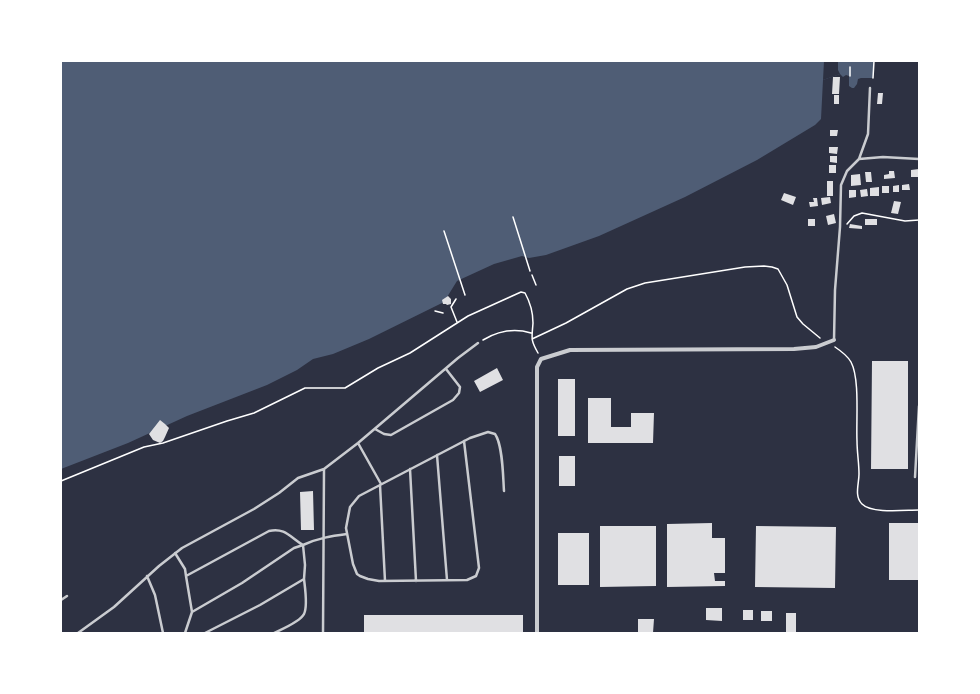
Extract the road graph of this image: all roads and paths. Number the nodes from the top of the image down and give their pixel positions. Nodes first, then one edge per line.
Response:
1 (874, 61) edge
2 (850, 67) dead end
3 (850, 76) dead end
4 (873, 78) dead end
5 (870, 88) dead end
6 (859, 159) junction
7 (919, 159) edge
8 (513, 217) dead end
9 (919, 220) edge
10 (444, 230) dead end
11 (840, 233) junction
12 (530, 271) dead end
13 (532, 275) dead end
14 (536, 285) dead end
15 (464, 295) dead end
16 (456, 299) dead end
17 (435, 310) dead end
18 (443, 314) dead end
19 (458, 322) junction
20 (531, 333) junction
21 (834, 340) joint
22 (478, 343) joint
23 (541, 359) junction
24 (446, 369) junction
25 (919, 406) edge
26 (919, 419) edge
27 (375, 429) junction
28 (464, 441) junction
29 (358, 443) junction
30 (437, 455) junction
31 (324, 469) junction
32 (410, 469) junction
33 (915, 477) dead end
34 (61, 481) edge
35 (381, 485) junction
36 (504, 491) dead end
37 (347, 534) junction
38 (324, 537) junction
39 (303, 545) junction
40 (175, 553) junction
41 (147, 576) junction
42 (186, 576) junction
43 (304, 579) junction
44 (447, 580) junction
45 (386, 581) junction
46 (416, 581) junction
47 (67, 596) dead end
48 (61, 600) edge
49 (192, 612) junction
50 (78, 633) edge
51 (163, 633) edge
52 (185, 633) edge
53 (205, 633) edge
54 (274, 633) edge
55 (324, 633) edge
56 (537, 633) edge

1 - 4 path
2 - 3 path
5 - 6 lane
6 - 7 lane
6 - 11 lane
8 - 12 path
9 - 11 path
10 - 15 path
11 - 21 lane
13 - 14 path
16 - 19 path
17 - 18 path
19 - 20 path
19 - 34 path
20 - 22 path
20 - 23 path
21 - 23 street
22 - 24 lane
23 - 56 street
24 - 27 lane
24 - 27 lane
25 - 26 lane
26 - 33 lane
27 - 29 lane
28 - 30 lane
28 - 36 lane
28 - 44 lane
29 - 31 lane
29 - 35 lane
30 - 32 lane
30 - 44 lane
31 - 38 lane
31 - 40 lane
32 - 35 lane
32 - 46 lane
35 - 37 lane
35 - 45 lane
37 - 38 lane
37 - 45 lane
38 - 39 lane
38 - 55 lane
39 - 42 lane
39 - 43 lane
39 - 49 lane
40 - 41 lane
40 - 42 lane
41 - 50 lane
41 - 51 lane
42 - 49 lane
43 - 53 lane
43 - 54 lane
44 - 46 lane
45 - 46 lane
47 - 48 lane
49 - 52 lane

